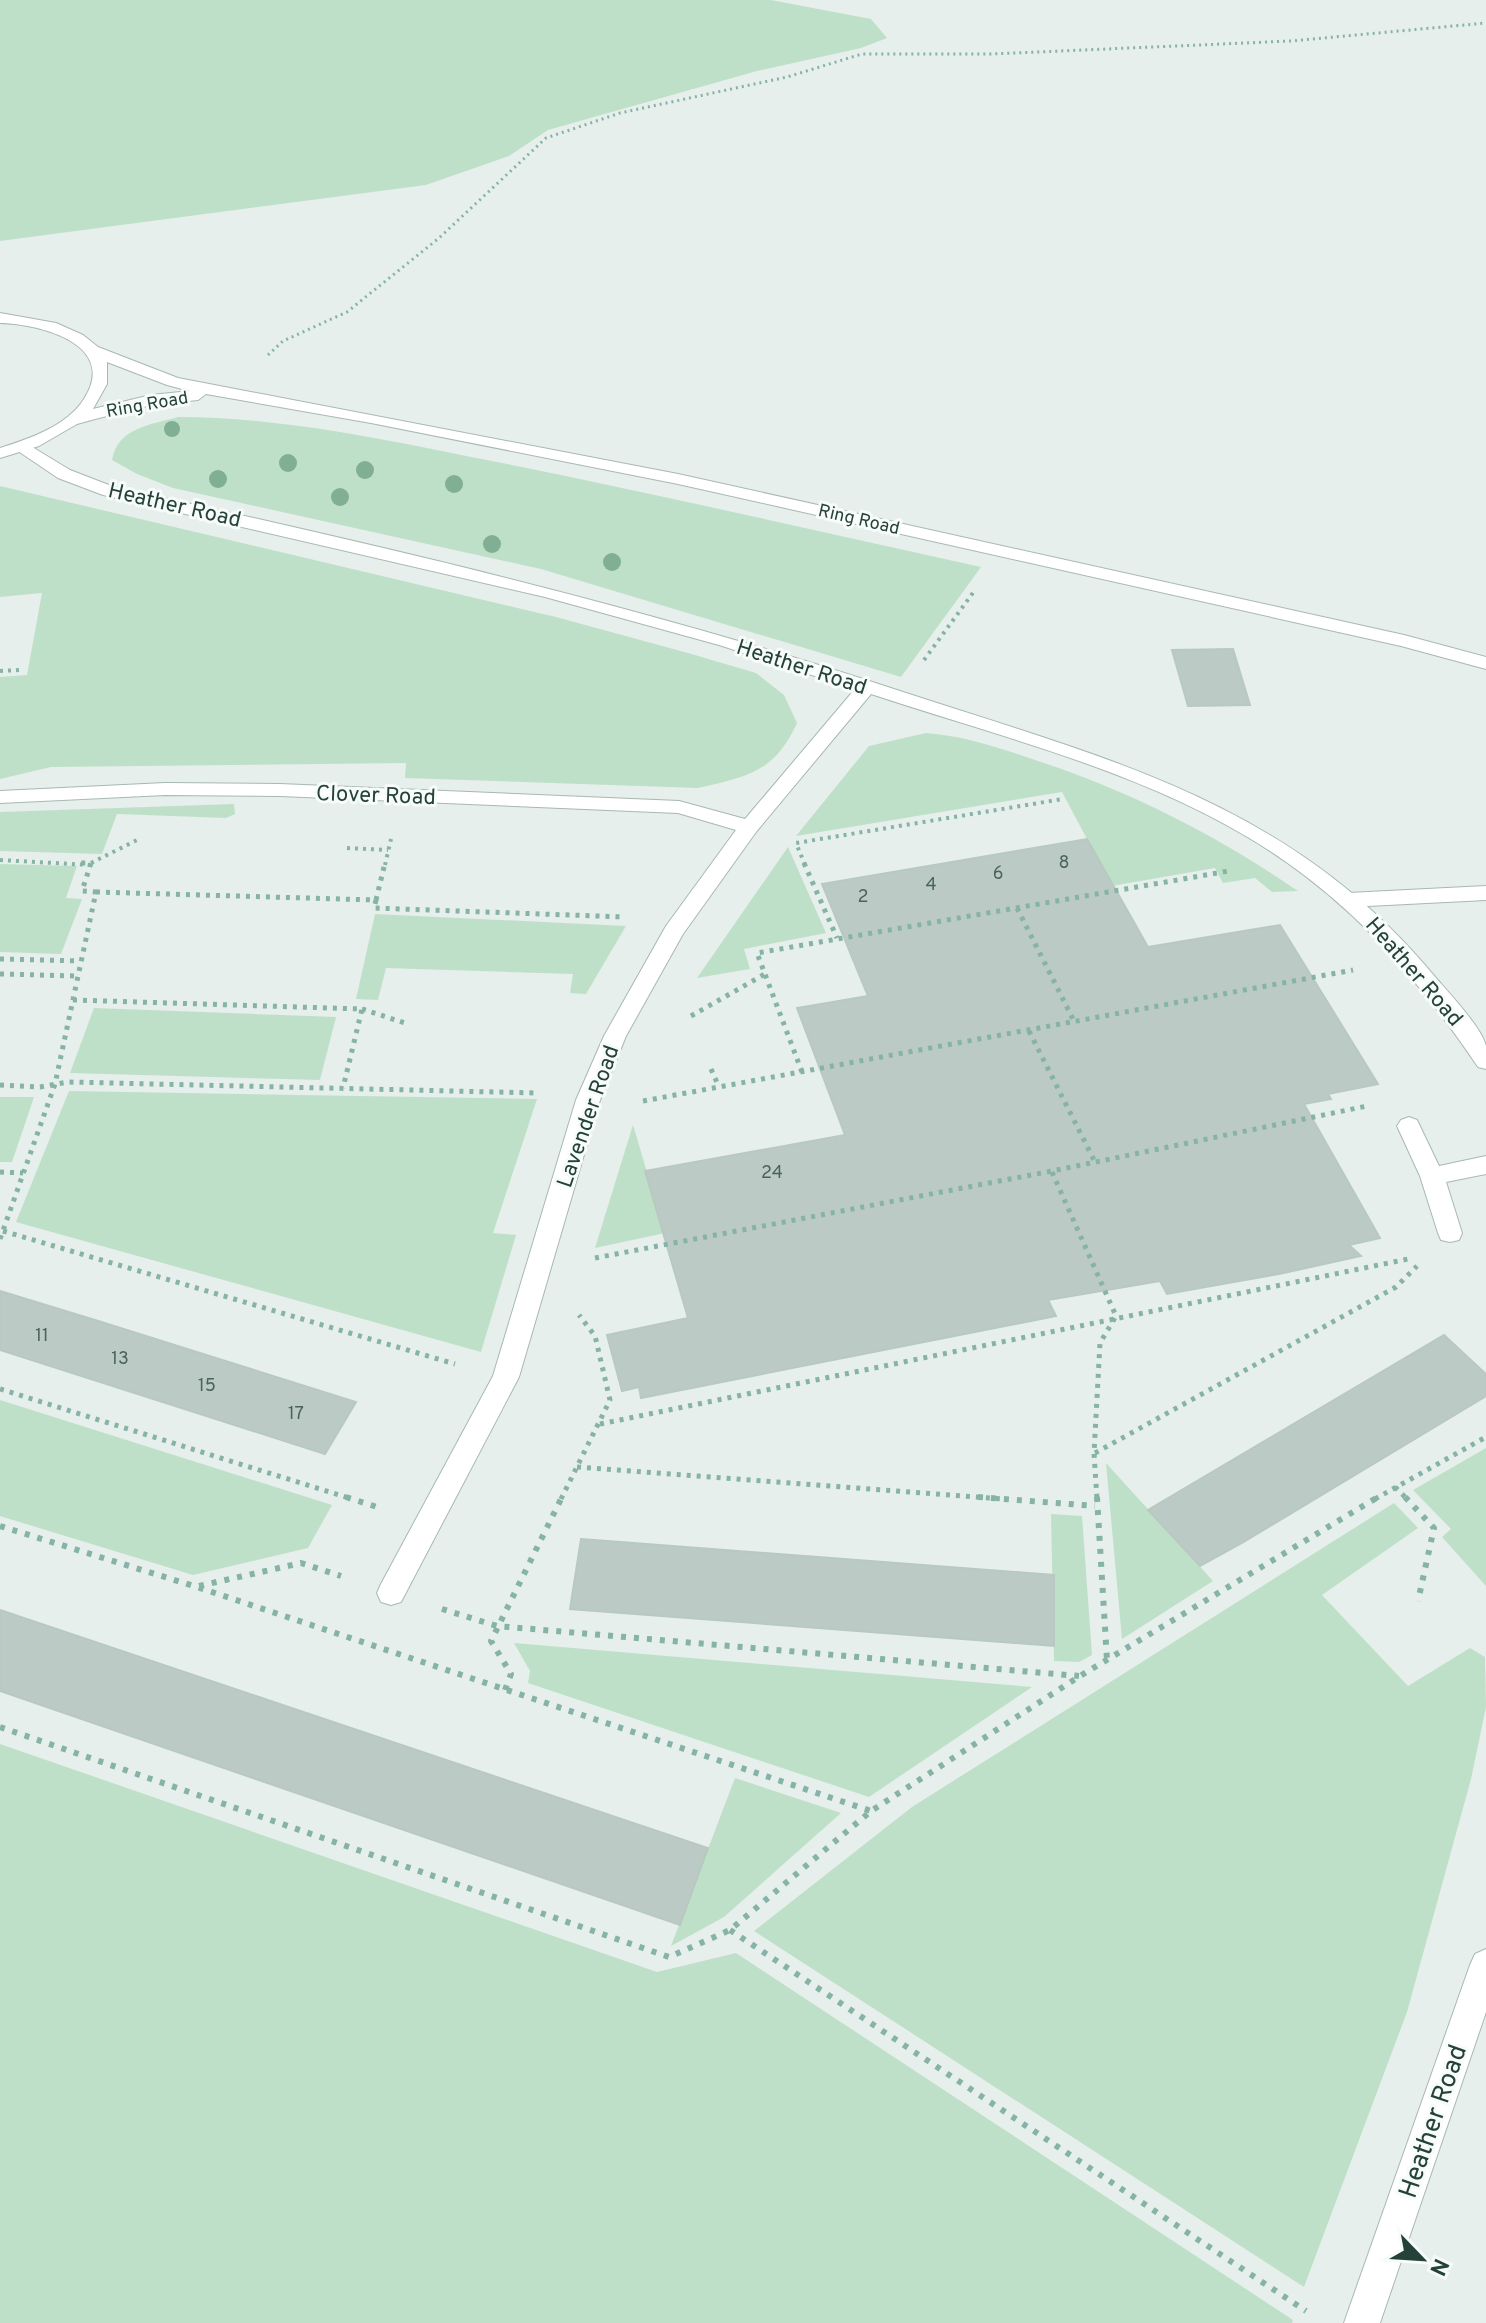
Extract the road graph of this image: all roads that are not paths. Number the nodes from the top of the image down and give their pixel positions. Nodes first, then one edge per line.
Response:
1 (0, 308) edge
2 (0, 318) edge
3 (30, 322) junction
4 (91, 350) junction
5 (227, 394) junction
6 (68, 422) junction
7 (24, 447) junction
8 (0, 453) edge
9 (1486, 663) edge
10 (867, 686) junction
11 (0, 797) edge
12 (749, 827) junction
13 (1486, 893) edge
14 (1348, 900) junction
15 (1486, 1061) edge
16 (1409, 1126) dead end
17 (1486, 1165) edge
18 (1432, 1176) junction
19 (1450, 1233) road end
20 (391, 1593) dead end
21 (1486, 1965) edge
22 (1362, 2323) edge

1 - 3 street
2 - 3 street
3 - 4 street, Ring Road
4 - 5 street, Ring Road
4 - 6 street
5 - 6 street, Ring Road
5 - 9 street, Ring Road
6 - 7 street
7 - 8 street
7 - 10 street, Heather Road
10 - 12 street, Lavender Road
10 - 14 street, Heather Road
11 - 12 street, Clover Road
12 - 20 street, Lavender Road
13 - 14 street
14 - 15 street, Heather Road
16 - 18 street
17 - 18 street
18 - 19 street
21 - 22 street, Heather Road

